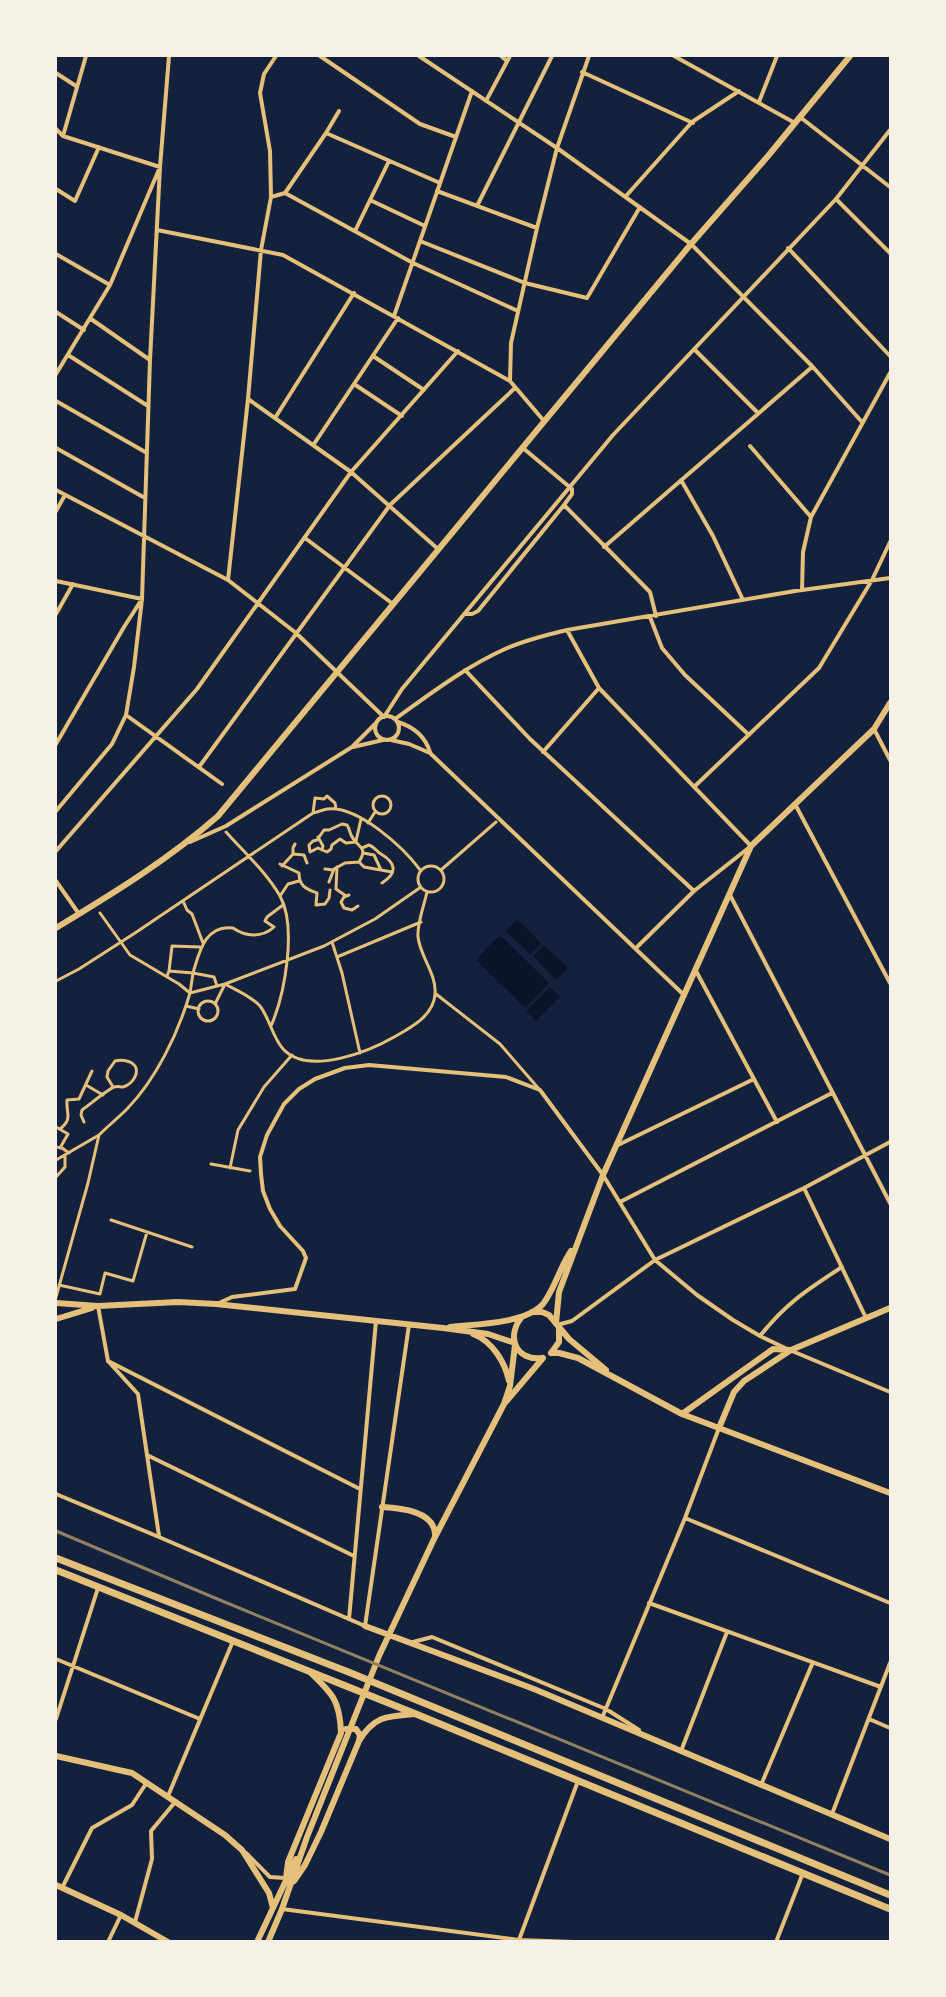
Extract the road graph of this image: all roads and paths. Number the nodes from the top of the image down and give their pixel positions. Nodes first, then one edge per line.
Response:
1 (86, 56) edge
2 (169, 56) edge
3 (276, 56) edge
4 (320, 56) edge
5 (418, 56) edge
6 (501, 56) edge
7 (510, 56) edge
8 (552, 56) edge
9 (589, 56) edge
10 (674, 56) edge
11 (777, 56) edge
12 (849, 56) edge
13 (507, 61) junction
14 (582, 72) junction
15 (56, 73) edge
16 (76, 86) junction
17 (472, 91) junction
18 (739, 91) junction
19 (486, 100) junction
20 (759, 102) junction
21 (339, 111) dead end
22 (800, 117) junction
23 (519, 122) junction
24 (693, 123) junction
25 (795, 123) junction
26 (56, 129) edge
27 (891, 130) edge
28 (326, 133) junction
29 (63, 136) junction
30 (456, 137) junction
31 (99, 147) junction
32 (557, 148) junction
33 (389, 161) junction
34 (864, 166) junction
35 (160, 167) junction
36 (440, 183) junction
37 (891, 187) edge
38 (56, 189) edge
39 (437, 191) junction
40 (285, 194) junction
41 (626, 196) junction
42 (271, 197) junction
43 (836, 199) junction
44 (370, 200) junction
45 (477, 206) junction
46 (640, 207) junction
47 (425, 226) junction
48 (537, 228) junction
49 (157, 230) junction
50 (355, 231) junction
51 (420, 241) junction
52 (691, 244) junction
53 (788, 248) junction
54 (261, 250) junction
55 (891, 253) edge
56 (56, 254) edge
57 (413, 263) junction
58 (525, 283) junction
59 (110, 285) junction
60 (354, 293) junction
61 (741, 297) junction
62 (518, 311) junction
63 (56, 312) edge
64 (396, 317) junction
65 (91, 319) junction
66 (84, 330) junction
67 (694, 349) junction
68 (458, 351) junction
69 (68, 355) junction
70 (373, 356) junction
71 (891, 356) edge
72 (150, 360) junction
73 (812, 366) junction
74 (891, 373) edge
75 (56, 374) edge
76 (510, 381) junction
77 (354, 384) junction
78 (515, 388) junction
79 (424, 390) junction
80 (248, 399) junction
81 (56, 401) edge
82 (149, 406) junction
83 (758, 413) junction
84 (402, 416) junction
85 (275, 418) junction
86 (544, 422) junction
87 (862, 422) junction
88 (314, 444) junction
89 (750, 446) dead end
90 (56, 448) edge
91 (523, 448) junction
92 (147, 453) junction
93 (351, 472) junction
94 (681, 480) junction
95 (570, 487) junction
96 (56, 490) edge
97 (65, 495) junction
98 (146, 498) junction
99 (390, 505) junction
100 (564, 505) junction
101 (56, 511) edge
102 (811, 517) junction
103 (144, 538) junction
104 (305, 538) junction
105 (891, 543) edge
106 (604, 547) junction
107 (439, 550) junction
108 (344, 567) junction
109 (891, 578) edge
110 (228, 580) junction
111 (872, 580) junction
112 (56, 581) edge
113 (73, 584) junction
114 (802, 590) junction
115 (142, 599) junction
116 (743, 600) junction
117 (259, 602) junction
118 (394, 604) junction
119 (56, 614) edge
120 (464, 614) junction
121 (656, 616) junction
122 (650, 617) junction
123 (567, 630) junction
124 (296, 633) junction
125 (465, 670) junction
126 (338, 671) junction
127 (599, 688) junction
128 (891, 703) edge
129 (126, 715) junction
130 (384, 717) junction
131 (396, 721) junction
132 (375, 724) junction
133 (874, 729) junction
134 (749, 735) junction
135 (156, 736) junction
136 (383, 740) junction
137 (392, 740) junction
138 (56, 744) edge
139 (352, 747) junction
140 (543, 752) junction
141 (430, 753) junction
142 (891, 760) edge
143 (199, 766) junction
144 (222, 784) dead end
145 (695, 786) junction
146 (795, 804) junction
147 (337, 810) junction
148 (56, 811) edge
149 (375, 812) junction
150 (313, 813) junction
151 (362, 819) junction
152 (496, 822) dead end
153 (368, 823) junction
154 (226, 832) dead end
155 (318, 837) junction
156 (356, 842) junction
157 (186, 844) junction
158 (296, 844) dead end
159 (751, 846) junction
160 (322, 850) junction
161 (363, 850) junction
162 (56, 851) edge
163 (293, 854) junction
164 (248, 857) junction
165 (359, 862) junction
166 (307, 863) dead end
167 (337, 867) junction
168 (325, 869) dead end
169 (333, 870) junction
170 (381, 870) junction
171 (441, 870) junction
172 (422, 871) junction
173 (392, 872) junction
174 (56, 881) edge
175 (299, 881) junction
176 (329, 882) dead end
177 (382, 883) dead end
178 (421, 887) junction
179 (330, 890) dead end
180 (694, 891) junction
181 (428, 892) junction
182 (729, 895) junction
183 (280, 896) junction
184 (183, 901) junction
185 (283, 905) junction
186 (358, 906) dead end
187 (100, 913) dead end
188 (79, 914) junction
189 (421, 922) junction
190 (56, 928) edge
191 (120, 942) junction
192 (332, 942) junction
193 (203, 943) junction
194 (200, 947) junction
195 (636, 948) junction
196 (338, 957) junction
197 (287, 960) junction
198 (169, 971) junction
199 (696, 971) junction
200 (193, 974) junction
201 (167, 976) junction
202 (56, 981) edge
203 (891, 983) edge
204 (225, 984) junction
205 (217, 986) junction
206 (190, 993) junction
207 (435, 994) junction
208 (684, 996) junction
209 (215, 1004) junction
210 (186, 1005) junction
211 (199, 1009) junction
212 (271, 1026) junction
213 (360, 1053) junction
214 (292, 1055) junction
215 (92, 1071) dead end
216 (754, 1079) junction
217 (86, 1085) junction
218 (113, 1087) junction
219 (540, 1090) junction
220 (832, 1093) junction
221 (103, 1095) junction
222 (84, 1122) dead end
223 (777, 1122) junction
224 (58, 1128) edge
225 (99, 1135) junction
226 (891, 1142) edge
227 (618, 1145) junction
228 (58, 1147) edge
229 (67, 1154) junction
230 (865, 1156) junction
231 (56, 1160) edge
232 (211, 1164) dead end
233 (230, 1168) junction
234 (250, 1171) dead end
235 (603, 1175) junction
236 (56, 1177) edge
237 (804, 1188) junction
238 (620, 1202) junction
239 (891, 1203) edge
240 (111, 1220) dead end
241 (147, 1232) junction
242 (577, 1243) junction
243 (192, 1247) dead end
244 (655, 1260) junction
245 (842, 1267) junction
246 (59, 1285) junction
247 (56, 1297) edge
248 (56, 1303) edge
249 (216, 1304) junction
250 (98, 1306) junction
251 (891, 1308) edge
252 (532, 1312) junction
253 (520, 1318) junction
254 (56, 1319) edge
255 (866, 1319) junction
256 (376, 1321) junction
257 (409, 1324) junction
258 (557, 1325) junction
259 (443, 1328) junction
260 (466, 1332) junction
261 (760, 1336) junction
262 (515, 1344) junction
263 (790, 1350) junction
264 (551, 1353) junction
265 (543, 1358) junction
266 (108, 1361) junction
267 (510, 1386) junction
268 (891, 1392) edge
269 (641, 1393) junction
270 (504, 1404) junction
271 (682, 1414) junction
272 (720, 1428) junction
273 (146, 1455) junction
274 (360, 1489) junction
275 (891, 1493) edge
276 (56, 1494) edge
277 (382, 1507) junction
278 (685, 1518) junction
279 (159, 1537) junction
280 (434, 1539) junction
281 (354, 1556) junction
282 (56, 1558) edge
283 (56, 1570) edge
284 (98, 1588) junction
285 (649, 1603) junction
286 (891, 1603) edge
287 (349, 1619) junction
288 (365, 1626) junction
289 (728, 1632) junction
290 (234, 1640) junction
291 (413, 1642) junction
292 (56, 1659) edge
293 (813, 1662) junction
294 (891, 1663) edge
295 (73, 1666) junction
296 (308, 1670) junction
297 (881, 1687) junction
298 (606, 1709) junction
299 (416, 1714) junction
300 (602, 1718) junction
301 (56, 1719) edge
302 (200, 1719) junction
303 (869, 1719) junction
304 (891, 1728) edge
305 (341, 1733) junction
306 (650, 1737) junction
307 (359, 1741) junction
308 (681, 1751) junction
309 (56, 1756) edge
310 (583, 1769) junction
311 (578, 1780) junction
312 (147, 1782) junction
313 (761, 1785) junction
314 (168, 1796) junction
315 (176, 1801) junction
316 (831, 1815) junction
317 (307, 1837) junction
318 (891, 1839) edge
319 (242, 1850) junction
320 (803, 1873) junction
321 (286, 1878) junction
322 (59, 1887) edge
323 (289, 1889) junction
324 (891, 1895) edge
325 (273, 1908) junction
326 (282, 1909) junction
327 (891, 1909) edge
328 (121, 1915) junction
329 (135, 1922) junction
330 (108, 1941) edge
331 (168, 1941) edge
332 (257, 1941) edge
333 (268, 1941) edge
334 (518, 1941) edge
335 (574, 1941) edge
336 (776, 1941) edge

1 - 16 street
2 - 35 street
3 - 42 street
4 - 30 street
5 - 17 street
6 - 13 street
7 - 13 street
8 - 23 street
9 - 14 street
10 - 18 street
11 - 20 street
12 - 22 main road
13 - 19 street
14 - 24 street
14 - 32 street
15 - 16 street
16 - 29 street
17 - 19 street
17 - 30 street
18 - 20 street
18 - 24 street
19 - 23 street
20 - 25 street
21 - 28 street
22 - 25 main road
22 - 34 street
23 - 32 street
23 - 45 street
24 - 41 street
25 - 52 main road
26 - 29 street
27 - 34 street
28 - 33 street
28 - 40 street
29 - 31 street
30 - 36 street
31 - 35 street
31 - 38 street
32 - 41 street
32 - 48 street
33 - 36 street
33 - 44 street
34 - 37 street
34 - 43 street
35 - 49 street
35 - 59 street
36 - 39 street
39 - 45 street
39 - 47 street
40 - 42 street
40 - 50 street
41 - 46 street
42 - 54 street
43 - 53 street
43 - 55 street
44 - 47 street
44 - 50 street
45 - 48 street
46 - 52 street
46 - 58 street
47 - 51 street
48 - 58 street
49 - 54 street
49 - 72 street
50 - 57 street
51 - 57 street
51 - 58 street
52 - 61 street
52 - 86 main road
53 - 61 street
53 - 71 street
54 - 60 street
54 - 80 street
56 - 59 street
57 - 62 street
57 - 64 street
58 - 62 street
59 - 65 street
60 - 64 street
60 - 85 street
61 - 67 street
61 - 73 street
62 - 76 street
63 - 66 street
64 - 68 street
64 - 70 street
65 - 66 street
65 - 72 street
66 - 69 street
67 - 83 street
67 - 95 street
68 - 76 street
68 - 79 street
69 - 75 street
69 - 82 street
70 - 77 street
70 - 79 street
72 - 82 street
73 - 83 street
73 - 87 street
74 - 87 street
76 - 78 street
77 - 84 street
77 - 88 street
78 - 86 street
78 - 99 street
79 - 84 street
80 - 85 street
80 - 110 street
81 - 92 street
82 - 92 street
83 - 94 street
84 - 93 street
85 - 88 street
86 - 91 main road
87 - 102 street
88 - 93 street
89 - 102 street
90 - 98 street
91 - 95 street
91 - 107 main road
92 - 98 street
93 - 99 street
93 - 104 street
94 - 106 street
94 - 116 street
95 - 100 street
95 - 120 street
96 - 97 street
97 - 101 street
97 - 103 street
98 - 103 street
99 - 107 street
99 - 108 street
100 - 106 street
100 - 120 street
102 - 114 street
103 - 110 street
103 - 115 street
104 - 108 street
104 - 117 street
105 - 111 street
106 - 121 street
107 - 118 main road
108 - 118 street
108 - 124 street
109 - 111 street
110 - 117 street
111 - 114 street
111 - 134 street
112 - 113 street
113 - 115 street
113 - 119 street
114 - 116 street
115 - 129 street
115 - 138 street
116 - 121 street
117 - 124 street
117 - 135 street
118 - 126 main road
120 - 130 street
121 - 122 street
122 - 123 street
122 - 134 street
123 - 125 street
123 - 127 street
124 - 126 street
124 - 143 street
125 - 131 street
125 - 140 street
126 - 130 street
126 - 157 main road
127 - 140 street
127 - 145 street
128 - 133 main road
129 - 135 street
129 - 148 street
130 - 131 street
130 - 132 street
131 - 137 street
131 - 141 street
132 - 136 street
132 - 139 street
133 - 142 street
133 - 146 main road
134 - 145 street
135 - 143 street
135 - 162 street
136 - 137 street
136 - 139 street
137 - 141 street
139 - 157 street
140 - 180 street
141 - 195 street
143 - 144 street
145 - 159 street
146 - 159 main road
146 - 203 street
147 - 150 street
147 - 150 street
147 - 151 street
149 - 149 street
149 - 153 street
150 - 164 street
151 - 153 street
151 - 156 street
152 - 171 street
153 - 172 street
154 - 164 street
155 - 156 street
155 - 160 street
155 - 160 street
156 - 160 street
156 - 161 street
157 - 188 main road
158 - 163 street
159 - 180 street
159 - 182 main road
161 - 165 street
161 - 170 street
161 - 173 street
163 - 166 street
163 - 175 street
164 - 183 street
164 - 184 street
165 - 167 street
165 - 170 street
167 - 169 street
167 - 186 street
168 - 169 street
169 - 176 street
170 - 173 street
171 - 172 street
171 - 181 street
172 - 178 street
173 - 177 street
174 - 188 street
175 - 179 street
175 - 183 street
178 - 181 street
178 - 192 street
180 - 195 street
181 - 189 street
182 - 199 main road
182 - 220 street
183 - 185 street
184 - 191 street
184 - 193 street
185 - 193 street
185 - 197 street
187 - 191 street
188 - 190 main road
189 - 196 street
189 - 207 street
191 - 201 street
191 - 202 street
192 - 196 street
192 - 197 street
193 - 194 street
194 - 198 street
194 - 200 street
195 - 208 street
196 - 213 street
197 - 204 street
197 - 212 street
198 - 200 street
198 - 201 street
199 - 208 main road
199 - 216 street
200 - 205 street
200 - 206 street
201 - 206 street
204 - 205 street
204 - 209 street
204 - 212 street
205 - 206 street
206 - 210 street
207 - 213 street
207 - 219 street
208 - 227 main road
209 - 211 street
209 - 211 street
210 - 211 street
210 - 225 street
212 - 214 street
213 - 214 street
214 - 233 street
215 - 217 street
216 - 223 street
216 - 227 street
217 - 221 street
217 - 224 street
218 - 218 street
218 - 221 street
219 - 235 street
219 - 249 street
220 - 223 street
220 - 230 street
221 - 222 street
223 - 238 street
224 - 228 street
225 - 229 street
225 - 246 street
226 - 230 street
227 - 235 main road
228 - 229 street
229 - 231 street
229 - 236 street
230 - 237 street
230 - 239 street
232 - 233 street
233 - 234 street
235 - 238 street
235 - 242 main road
237 - 244 street
237 - 245 street
238 - 244 street
240 - 241 street
241 - 243 street
241 - 246 street
242 - 252 main road
242 - 258 main road
244 - 258 street
244 - 261 street
245 - 255 street
245 - 261 street
246 - 247 street
248 - 250 main road
249 - 250 main road
249 - 256 main road
250 - 254 main road
250 - 266 street
251 - 255 main road
252 - 253 main road
252 - 258 main road
253 - 259 main road
253 - 262 main road
255 - 263 main road
256 - 257 main road
256 - 274 street
257 - 259 main road
257 - 277 street
258 - 264 main road
258 - 269 main road
259 - 260 main road
260 - 262 main road
260 - 267 main road
261 - 263 street
262 - 265 main road
262 - 267 main road
263 - 268 street
263 - 271 main road
263 - 272 main road
264 - 265 main road
264 - 269 main road
265 - 270 main road
266 - 273 street
266 - 274 street
267 - 270 main road
269 - 271 main road
270 - 280 main road
271 - 272 main road
272 - 275 main road
272 - 278 street
273 - 279 street
273 - 281 street
274 - 281 street
276 - 279 street
277 - 280 main road
277 - 288 street
278 - 285 street
278 - 286 street
279 - 287 street
280 - 317 main road
281 - 287 street
282 - 310 highway
283 - 284 highway
284 - 290 highway
284 - 295 street
285 - 289 street
285 - 298 street
287 - 288 street
288 - 291 main road
289 - 293 street
289 - 308 street
290 - 296 highway
290 - 302 street
291 - 298 street
291 - 300 main road
292 - 295 street
293 - 297 street
293 - 313 street
294 - 297 street
295 - 301 street
295 - 302 street
296 - 299 highway
296 - 305 main road
297 - 303 street
298 - 300 street
298 - 306 street
299 - 307 main road
299 - 311 highway
300 - 306 main road
302 - 314 street
303 - 304 street
303 - 316 street
305 - 307 main road
305 - 321 main road
306 - 308 main road
307 - 323 main road
308 - 313 main road
309 - 312 main road
310 - 311 highway
310 - 324 highway
311 - 320 highway
311 - 334 street
312 - 314 main road
312 - 322 street
313 - 316 main road
314 - 315 main road
315 - 319 main road
315 - 329 street
316 - 318 main road
317 - 321 main road
317 - 323 main road
319 - 321 street
319 - 325 main road
320 - 327 highway
320 - 336 street
321 - 325 main road
322 - 328 main road
323 - 326 main road
325 - 332 main road
326 - 333 main road
326 - 334 street
328 - 329 main road
328 - 330 street
329 - 331 main road
334 - 335 street

